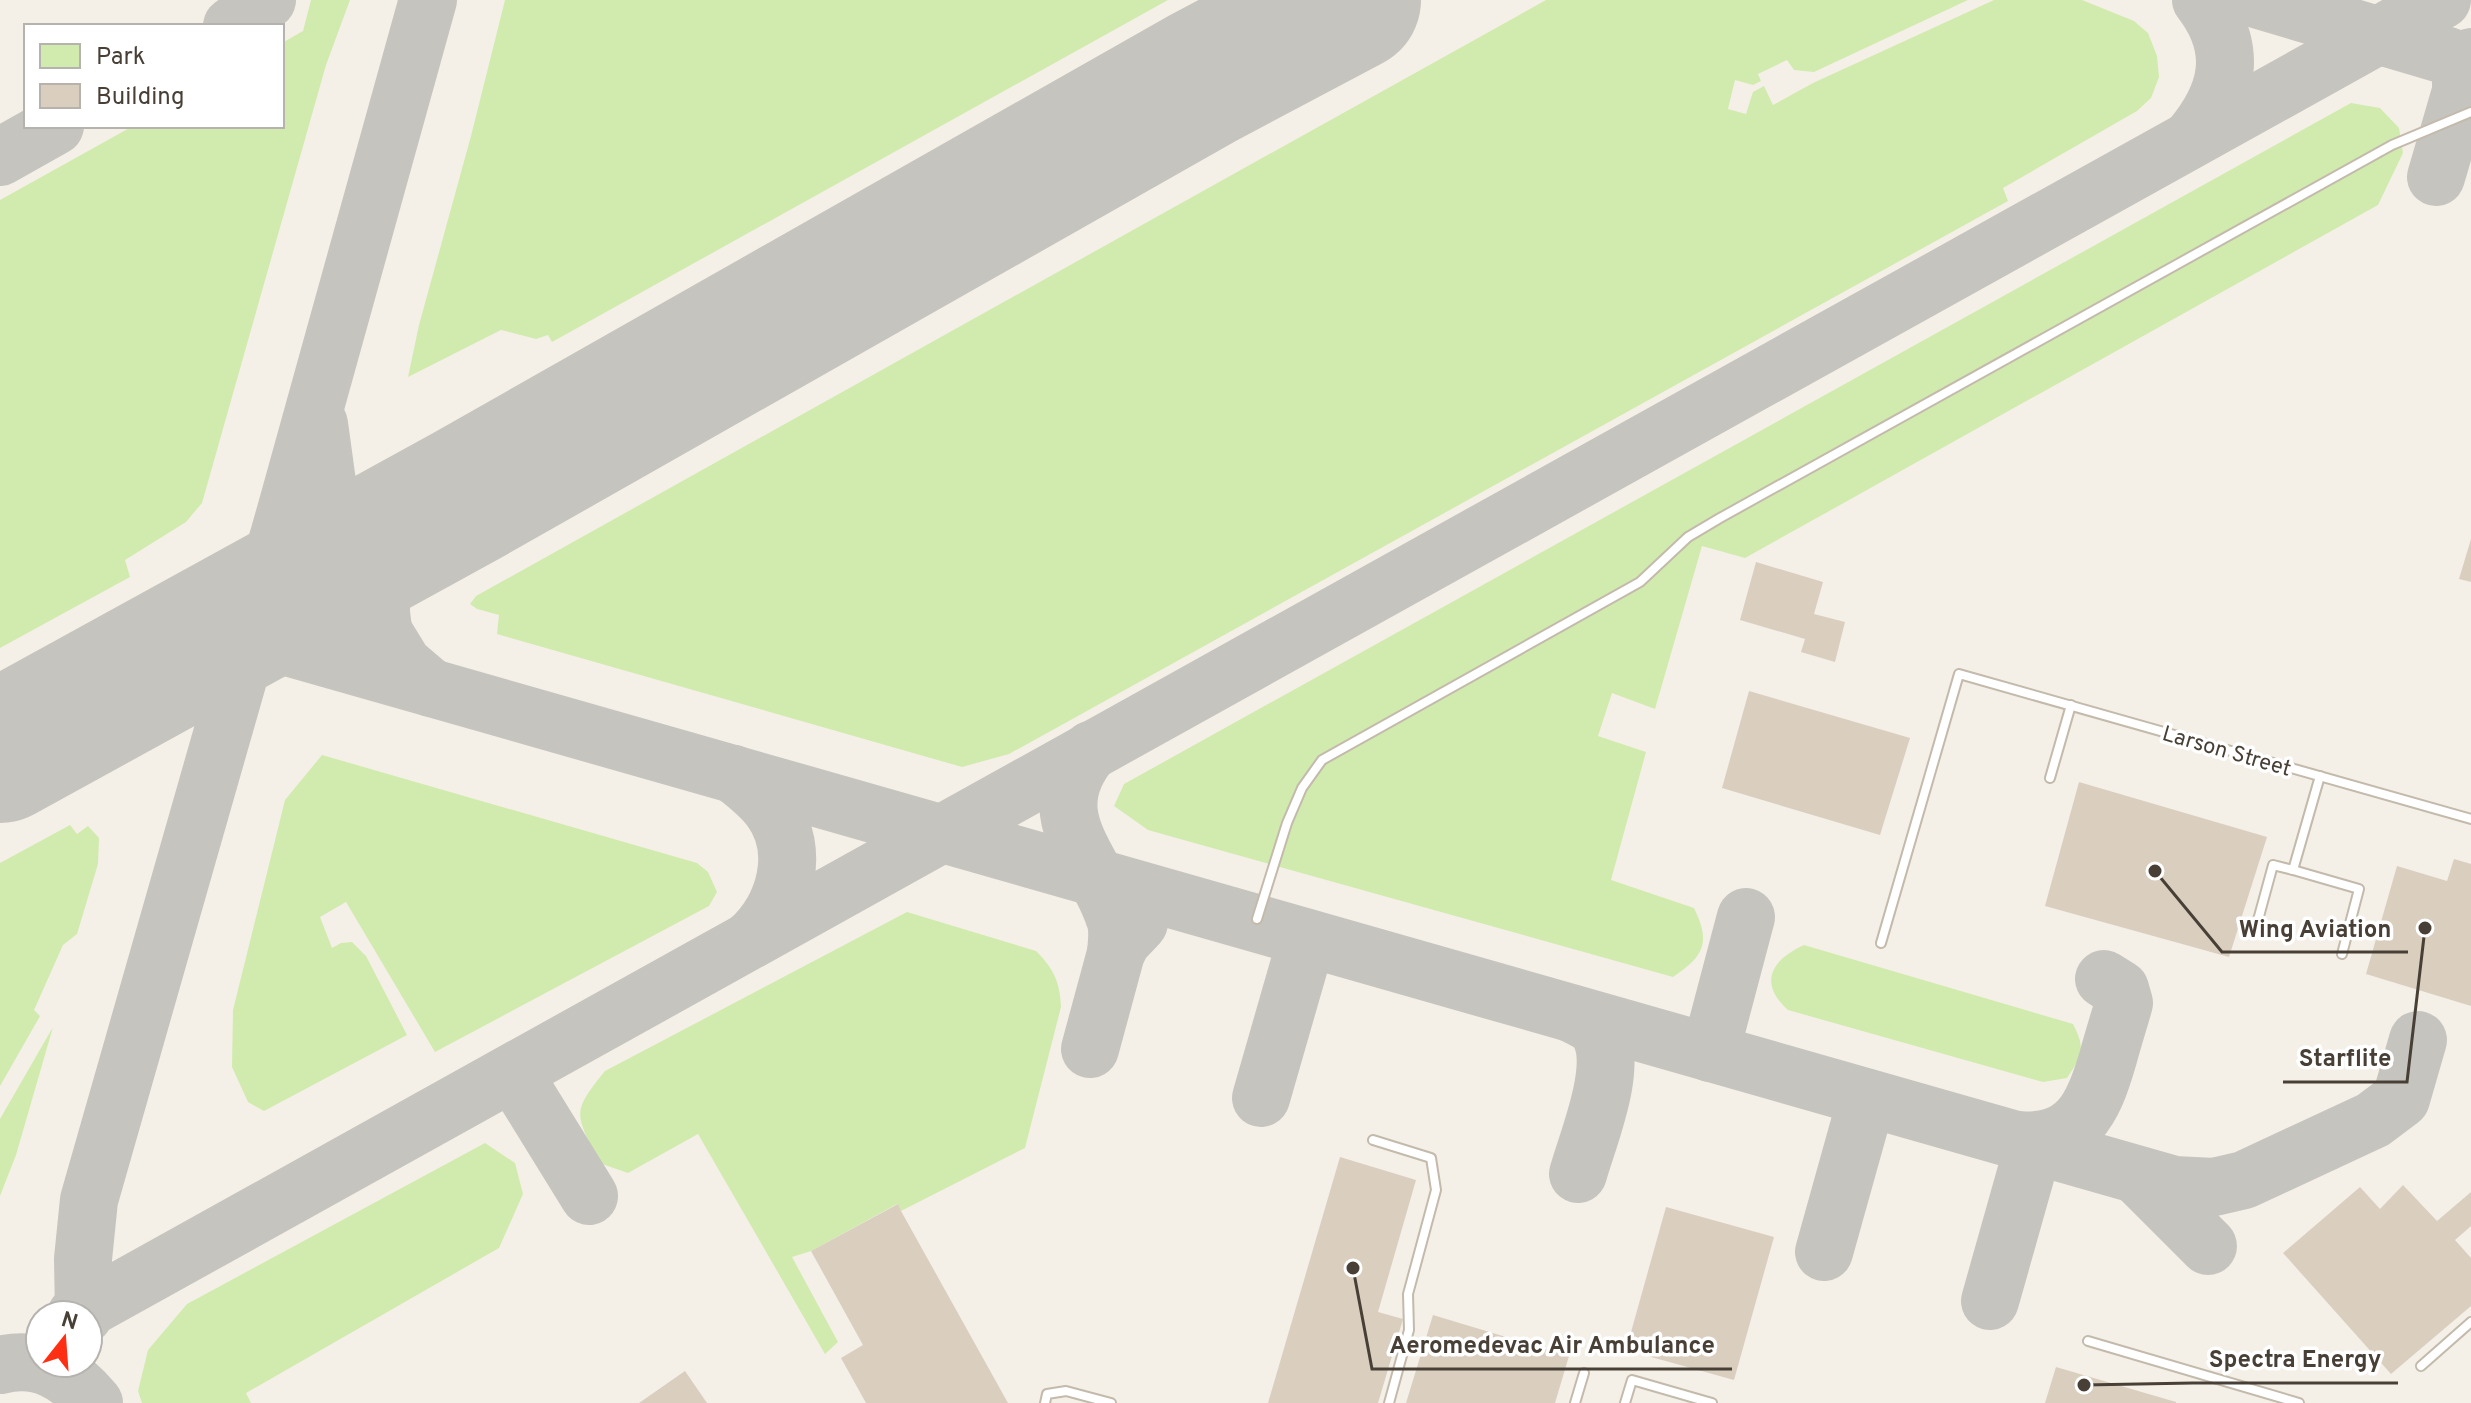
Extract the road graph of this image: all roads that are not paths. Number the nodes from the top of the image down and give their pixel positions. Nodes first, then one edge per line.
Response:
1 (2471, 112) edge
2 (2071, 705) junction
3 (2320, 776) junction
4 (2050, 778) dead end
5 (2471, 819) edge
6 (2293, 870) junction
7 (1257, 919) dead end
8 (2255, 931) dead end
9 (1881, 943) dead end
10 (2342, 954) dead end
11 (1373, 1140) dead end
12 (2471, 1322) edge
13 (2088, 1341) dead end
14 (2421, 1366) dead end
15 (1584, 1373) dead end
16 (1045, 1403) edge
17 (1111, 1403) edge
18 (1389, 1403) edge
19 (1575, 1403) edge
20 (1625, 1403) edge
21 (1712, 1403) edge
22 (2299, 1403) edge

1 - 7 lane
2 - 3 lane, Larson Street
2 - 4 lane
2 - 9 lane, Larson Street
3 - 5 lane, Larson Street
3 - 6 lane
6 - 8 lane
6 - 10 lane
11 - 18 lane
12 - 14 lane
13 - 22 lane
15 - 19 lane
16 - 17 lane
20 - 21 lane

